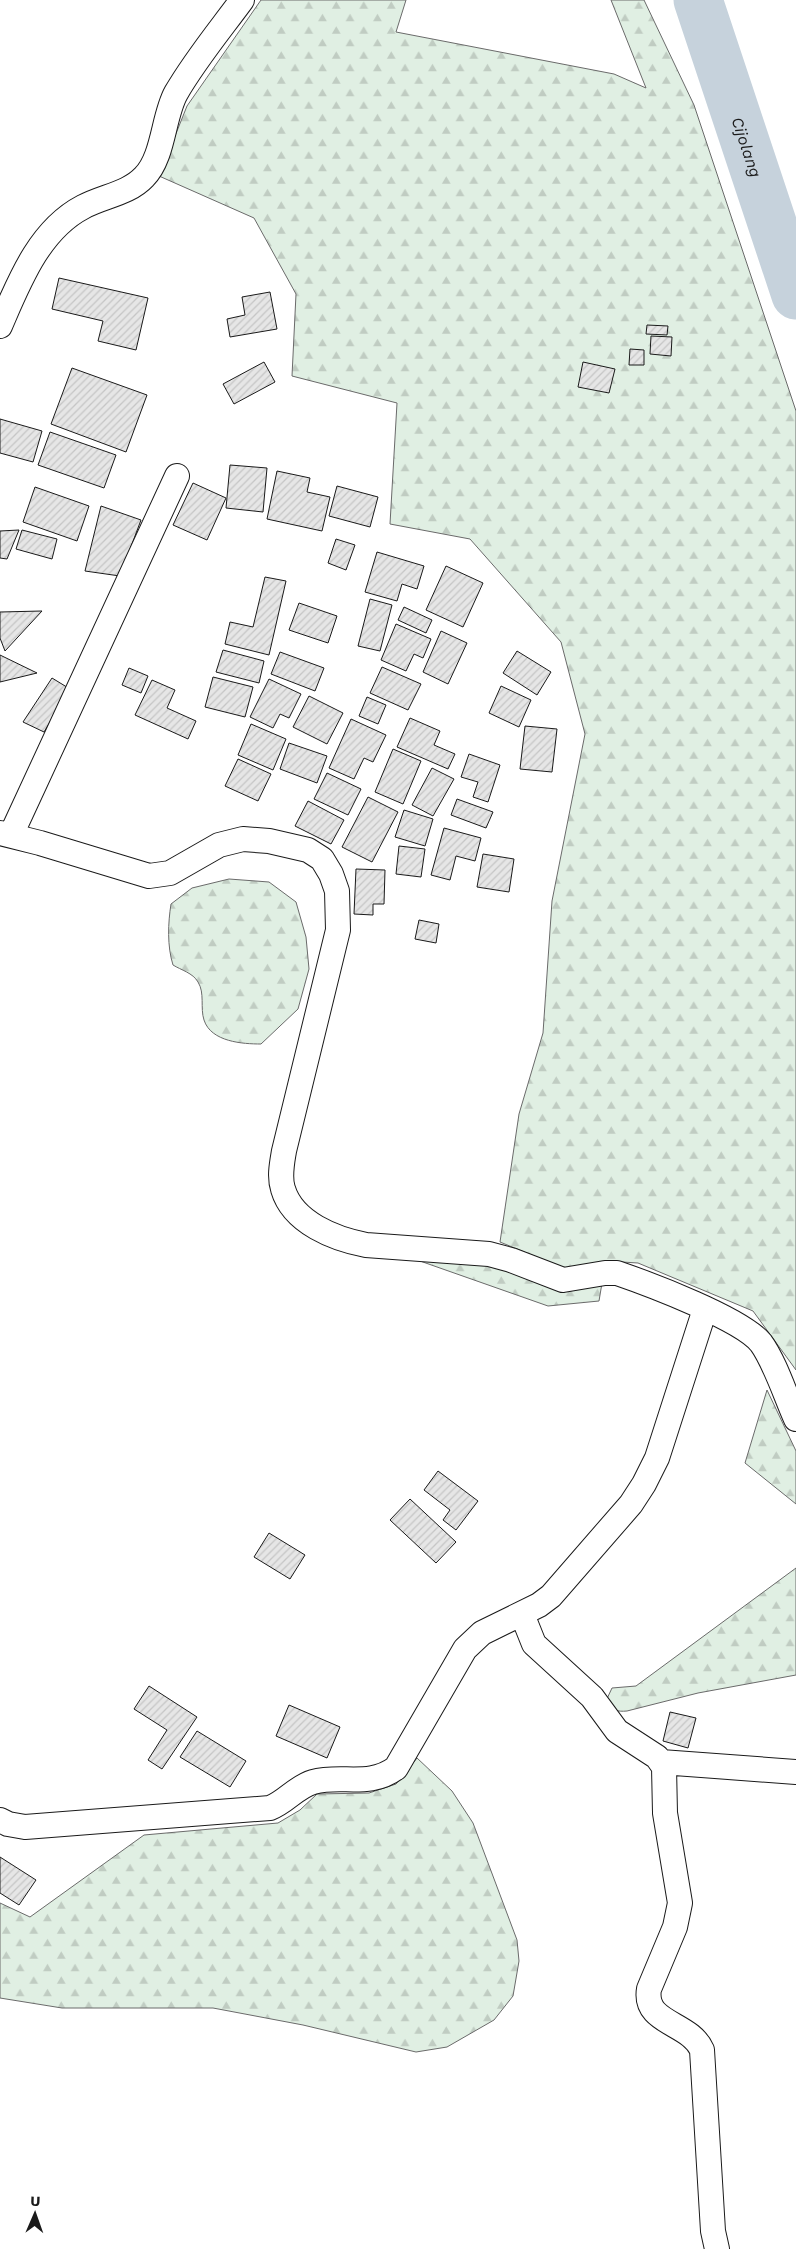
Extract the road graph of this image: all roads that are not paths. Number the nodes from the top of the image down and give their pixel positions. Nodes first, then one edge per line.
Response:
1 (242, 0) edge
2 (0, 326) edge
3 (177, 476) dead end
4 (6, 834) edge
5 (705, 1309) junction
6 (796, 1419) edge
7 (522, 1614) junction
8 (661, 1762) junction
9 (796, 1772) edge
10 (0, 1820) edge
11 (717, 2249) edge

1 - 2 street
3 - 4 street
4 - 5 street
5 - 6 street
5 - 7 street
7 - 8 street
7 - 10 street
8 - 9 street
8 - 11 street

